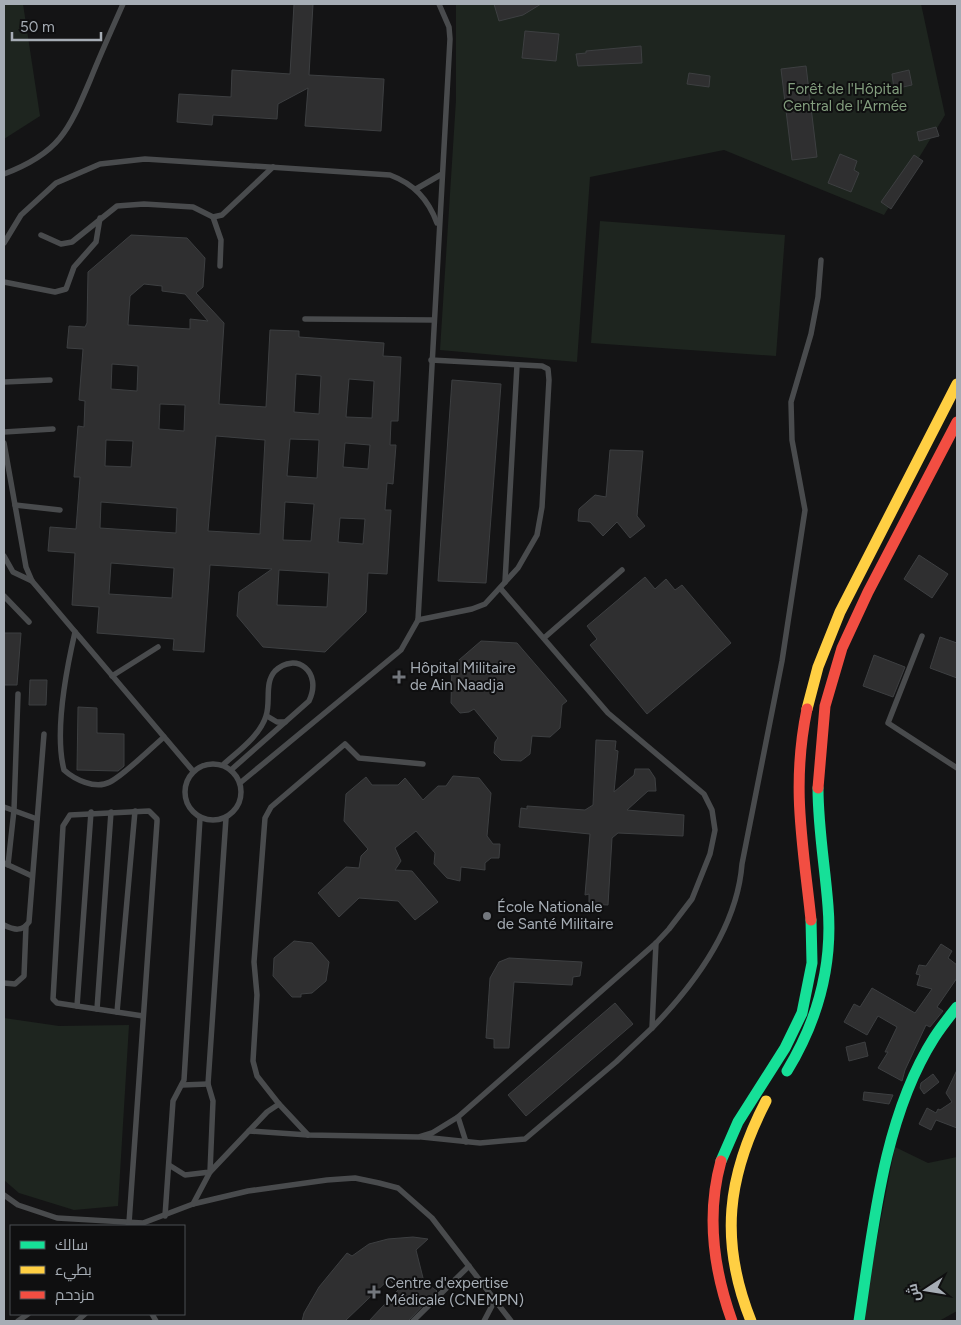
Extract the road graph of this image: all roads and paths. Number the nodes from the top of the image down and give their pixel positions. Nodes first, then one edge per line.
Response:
1 (123, 4) edge
2 (439, 4) edge
3 (273, 167) junction
4 (4, 174) edge
5 (442, 174) junction
6 (416, 189) junction
7 (213, 216) junction
8 (100, 218) junction
9 (439, 228) junction
10 (41, 235) dead end
11 (4, 243) edge
12 (821, 260) dead end
13 (220, 266) dead end
14 (4, 282) edge
15 (305, 319) dead end
16 (434, 320) junction
17 (431, 360) junction
18 (517, 365) junction
19 (50, 380) dead end
20 (4, 382) edge
21 (957, 384) edge
22 (957, 422) edge
23 (53, 428) dead end
24 (4, 432) edge
25 (4, 443) edge
26 (15, 505) junction
27 (60, 510) dead end
28 (4, 556) edge
29 (622, 570) dead end
30 (32, 582) junction
31 (505, 582) junction
32 (501, 589) junction
33 (4, 596) edge
34 (418, 620) junction
35 (29, 622) dead end
36 (75, 632) junction
37 (922, 636) dead end
38 (544, 638) junction
39 (158, 647) dead end
40 (112, 676) junction
41 (18, 694) dead end
42 (267, 716) junction
43 (285, 722) junction
44 (44, 734) dead end
45 (164, 737) junction
46 (423, 764) dead end
47 (223, 765) junction
48 (957, 768) edge
49 (231, 770) junction
50 (193, 771) junction
51 (240, 783) junction
52 (4, 807) edge
53 (14, 810) junction
54 (135, 811) junction
55 (90, 812) junction
56 (111, 812) junction
57 (200, 818) junction
58 (226, 818) junction
59 (37, 819) junction
60 (6, 864) edge
61 (32, 876) junction
62 (4, 925) edge
63 (26, 926) junction
64 (656, 943) junction
65 (4, 983) edge
66 (77, 1006) junction
67 (957, 1007) edge
68 (96, 1009) junction
69 (117, 1012) junction
70 (143, 1016) junction
71 (652, 1028) junction
72 (781, 1079) dead end
73 (208, 1084) junction
74 (182, 1085) junction
75 (771, 1094) dead end
76 (279, 1104) junction
77 (458, 1117) junction
78 (249, 1131) junction
79 (308, 1135) junction
80 (419, 1137) junction
81 (466, 1142) junction
82 (169, 1165) junction
83 (210, 1172) junction
84 (4, 1195) edge
85 (193, 1204) junction
86 (165, 1216) junction
87 (128, 1224) edge
88 (469, 1266) junction
89 (495, 1300) junction
90 (413, 1321) edge
91 (484, 1321) edge
92 (511, 1321) edge
93 (732, 1321) edge
94 (751, 1321) edge
95 (859, 1321) edge

1 - 4 lane
2 - 5 lane
3 - 6 lane
3 - 7 lane
3 - 11 lane
5 - 6 lane
5 - 9 lane
6 - 9 lane
7 - 8 lane
7 - 13 lane
8 - 10 lane
8 - 14 lane
9 - 16 lane
12 - 71 lane
15 - 16 lane
16 - 17 lane
17 - 18 lane
17 - 34 lane
18 - 31 lane
18 - 31 lane
19 - 20 lane
21 - 93 main road
22 - 72 main road
23 - 24 lane
25 - 26 lane
26 - 27 lane
26 - 30 lane
28 - 30 lane
29 - 38 lane
30 - 36 lane
31 - 32 lane
32 - 34 lane
32 - 38 lane
33 - 35 lane
34 - 51 lane
36 - 40 lane
36 - 45 lane
37 - 48 lane
38 - 64 lane
39 - 40 lane
40 - 45 lane
41 - 53 lane
42 - 43 lane
42 - 43 lane
42 - 47 lane
43 - 49 lane
44 - 59 lane
45 - 50 lane
46 - 76 lane
47 - 49 lane
47 - 50 lane
49 - 51 lane
50 - 57 lane
51 - 58 lane
52 - 53 lane
53 - 59 lane
53 - 60 lane
54 - 56 lane
54 - 69 lane
54 - 70 lane
55 - 56 lane
55 - 66 lane
55 - 66 lane
56 - 68 lane
57 - 58 lane
57 - 74 lane
58 - 73 lane
59 - 61 lane
60 - 61 lane
61 - 63 lane
62 - 63 lane
63 - 65 lane
64 - 71 lane
64 - 77 lane
66 - 68 lane
67 - 95 main road
68 - 69 lane
69 - 70 lane
70 - 87 lane
71 - 81 lane
73 - 74 lane
73 - 83 lane
74 - 82 lane
75 - 94 main road
76 - 78 lane
76 - 79 lane
77 - 80 lane
77 - 81 lane
78 - 79 lane
78 - 83 lane
79 - 80 lane
80 - 81 lane
82 - 83 lane
82 - 86 lane
83 - 85 lane
84 - 87 lane
85 - 86 lane
85 - 88 lane
86 - 87 lane
88 - 89 lane
88 - 90 lane
89 - 91 lane
89 - 92 lane

